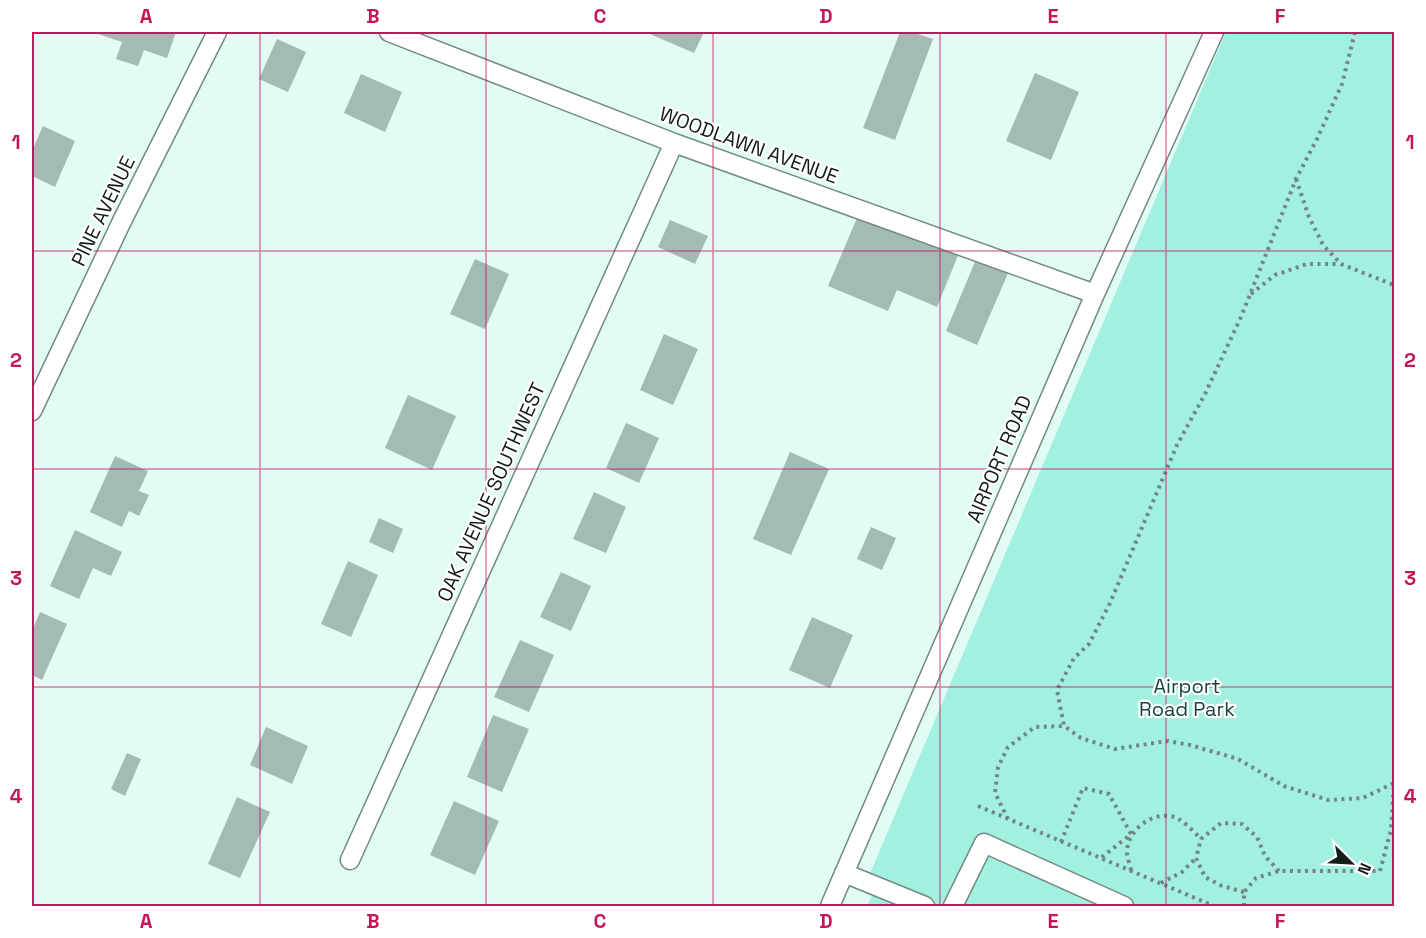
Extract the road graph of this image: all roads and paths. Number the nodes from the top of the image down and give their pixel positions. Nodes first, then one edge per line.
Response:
1 (217, 32) edge
2 (389, 32) edge
3 (1215, 32) edge
4 (1355, 32) edge
5 (674, 142) junction
6 (1296, 179) junction
7 (1341, 264) junction
8 (1395, 285) edge
9 (1095, 294) junction
10 (1250, 294) junction
11 (32, 411) edge
12 (1064, 726) junction
13 (1394, 783) edge
14 (978, 806) dead end
15 (1009, 819) junction
16 (1131, 834) junction
17 (1201, 839) junction
18 (1061, 842) junction
19 (1101, 858) junction
20 (1196, 858) junction
21 (350, 860) dead end
22 (1132, 871) junction
23 (1279, 872) junction
24 (844, 873) junction
25 (1160, 884) junction
26 (1244, 892) junction
27 (830, 906) edge
28 (925, 906) edge
29 (953, 906) edge
30 (1124, 906) edge
31 (1214, 906) edge
32 (1244, 906) edge

1 - 11 street, PINE AVENUE
2 - 5 street, WOODLAWN AVENUE
3 - 9 street, AIRPORT ROAD
4 - 6 path
5 - 9 street, WOODLAWN AVENUE
5 - 21 street, OAK AVENUE SOUTHWEST
6 - 7 path
6 - 10 path
7 - 8 path
7 - 10 path
9 - 24 street, AIRPORT ROAD
10 - 12 path
12 - 13 path
12 - 15 path
13 - 23 path
14 - 15 path
15 - 18 path
16 - 17 path
16 - 18 path
16 - 19 path
16 - 22 path
17 - 20 path
17 - 23 path
18 - 19 path
19 - 22 path
20 - 25 path
20 - 26 path
22 - 25 path
23 - 26 path
24 - 27 street, AIRPORT ROAD
24 - 28 street
25 - 31 path
26 - 32 path
29 - 30 street

